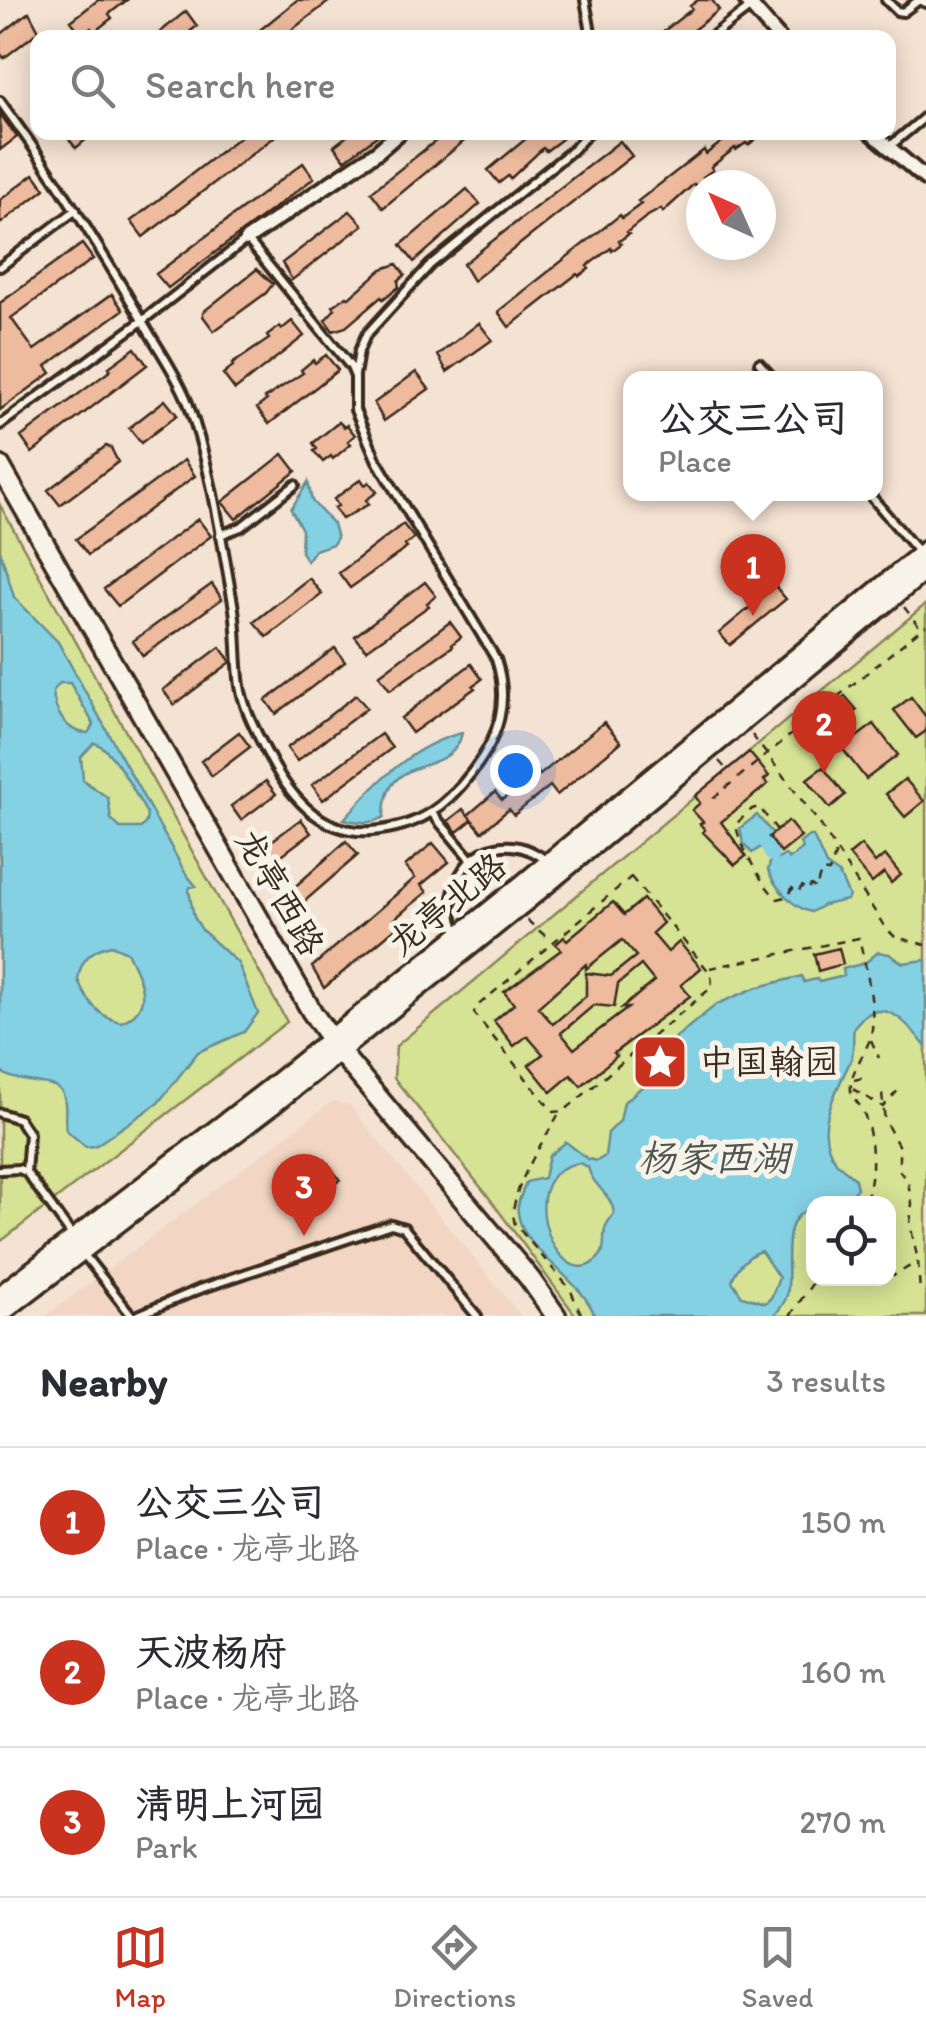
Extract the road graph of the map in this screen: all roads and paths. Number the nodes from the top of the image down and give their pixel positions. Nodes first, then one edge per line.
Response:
1 (585, 0) edge
2 (886, 0) edge
3 (926, 2) edge
4 (749, 3) edge
5 (591, 30) edge
6 (719, 30) edge
7 (772, 30) edge
8 (0, 100) edge
9 (926, 116) edge
10 (389, 140) edge
11 (582, 140) edge
12 (880, 140) edge
13 (888, 148) junction
14 (926, 179) edge
15 (76, 210) junction
16 (247, 239) junction
17 (0, 267) edge
18 (142, 321) junction
19 (759, 362) dead end
20 (767, 371) edge
21 (355, 377) junction
22 (0, 425) edge
23 (0, 466) edge
24 (295, 485) dead end
25 (875, 501) edge
26 (220, 535) junction
27 (924, 558) edge
28 (893, 595) junction
29 (924, 627) edge
30 (741, 722) junction
31 (766, 753) junction
32 (712, 798) dead end
33 (432, 813) junction
34 (778, 830) dead end
35 (836, 852) junction
36 (472, 861) junction
37 (550, 862) junction
38 (514, 909) junction
39 (459, 936) junction
40 (552, 942) junction
41 (926, 945) edge
42 (706, 968) junction
43 (870, 1039) junction
44 (334, 1045) junction
45 (880, 1058) dead end
46 (863, 1078) dead end
47 (852, 1080) junction
48 (902, 1086) dead end
49 (852, 1088) junction
50 (882, 1094) dead end
51 (884, 1107) junction
52 (0, 1113) edge
53 (559, 1113) junction
54 (0, 1170) edge
55 (26, 1172) junction
56 (867, 1196) edge
57 (78, 1244) junction
58 (918, 1261) junction
59 (896, 1275) edge
60 (811, 1286) edge
61 (920, 1293) dead end
62 (0, 1296) edge
63 (0, 1313) edge
64 (134, 1316) edge
65 (477, 1316) edge
66 (556, 1316) edge
67 (582, 1316) edge
68 (790, 1316) edge

1 - 5 lane
2 - 3 lane
4 - 6 lane
4 - 7 street
8 - 15 lane
9 - 13 lane
10 - 16 street
11 - 21 lane
12 - 13 street
13 - 14 street
15 - 17 lane
15 - 18 lane
16 - 18 lane
16 - 21 lane
18 - 22 lane
18 - 26 lane
19 - 20 lane
21 - 33 lane
23 - 44 main road, 龙亭西路
24 - 26 lane
25 - 27 lane
26 - 33 lane
27 - 28 main road, 龙亭北路
27 - 37 main road, 龙亭北路
28 - 29 path
28 - 30 main road, 龙亭北路
29 - 31 path
30 - 31 path
30 - 38 main road, 龙亭北路
31 - 32 path
31 - 35 path
33 - 36 lane
34 - 35 path
35 - 41 path
36 - 37 lane
36 - 39 lane
37 - 39 main road, 龙亭北路
38 - 40 path
38 - 44 main road, 龙亭北路
39 - 44 main road, 龙亭北路
40 - 42 path
40 - 53 path
42 - 43 path
42 - 53 path
43 - 45 path
43 - 47 path
44 - 57 main road, 龙亭北路
44 - 66 main road, 龙亭西路
46 - 47 path
47 - 49 path
48 - 51 path
49 - 51 path
49 - 56 path
50 - 51 path
51 - 58 path
52 - 55 lane
53 - 67 path
54 - 55 lane
55 - 57 lane
57 - 62 main road, 龙亭北路
57 - 63 main road, 龙亭北路
57 - 64 lane
58 - 59 path
58 - 61 path
60 - 68 path
64 - 65 lane

